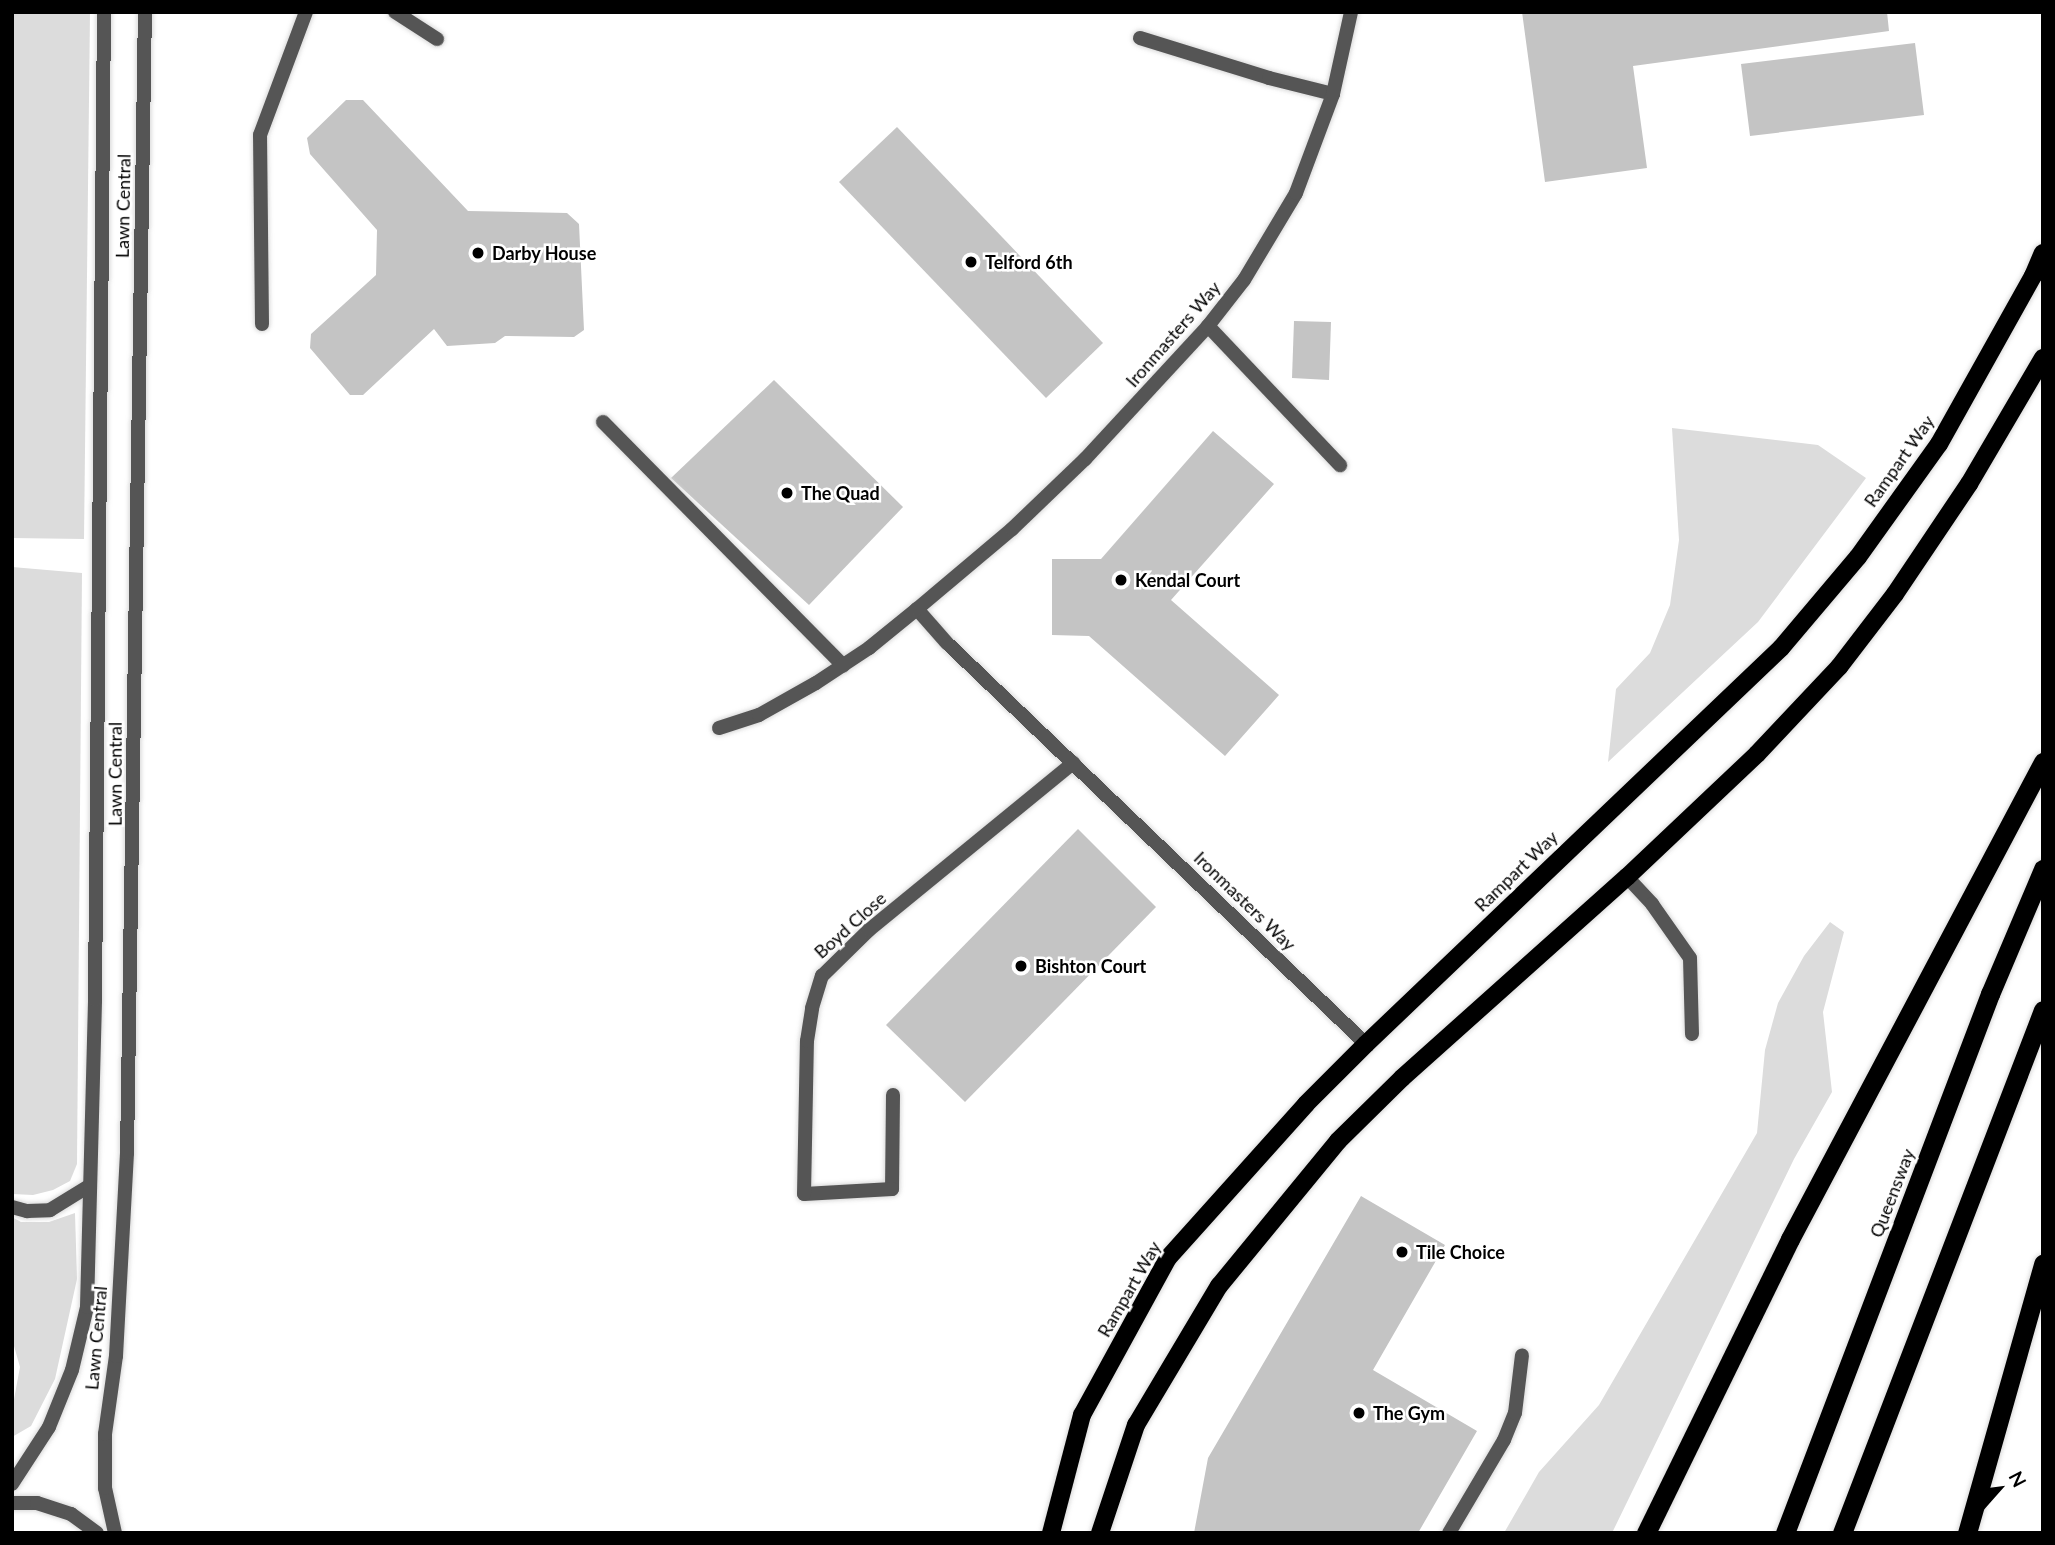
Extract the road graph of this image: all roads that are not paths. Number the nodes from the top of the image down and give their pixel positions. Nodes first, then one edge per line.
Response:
1 (104, 12) edge
2 (145, 12) edge
3 (306, 12) edge
4 (395, 12) edge
5 (1351, 12) edge
6 (1140, 38) dead end
7 (437, 39) dead end
8 (1333, 94) junction
9 (2043, 253) edge
10 (262, 324) dead end
11 (1208, 326) junction
12 (2043, 358) edge
13 (603, 422) dead end
14 (1340, 465) dead end
15 (916, 609) junction
16 (843, 665) junction
17 (719, 728) dead end
18 (2043, 762) edge
19 (1073, 763) junction
20 (2043, 869) edge
21 (1627, 877) junction
22 (2043, 1010) edge
23 (1692, 1034) dead end
24 (1366, 1044) junction
25 (893, 1095) dead end
26 (89, 1186) junction
27 (12, 1207) edge
28 (2043, 1264) edge
29 (1522, 1355) dead end
30 (12, 1484) edge
31 (12, 1503) edge
32 (97, 1533) edge
33 (115, 1533) edge
34 (1051, 1533) edge
35 (1100, 1533) edge
36 (1449, 1533) edge
37 (1646, 1533) edge
38 (1786, 1533) edge
39 (1842, 1533) edge
40 (1967, 1533) edge

1 - 26 street, Lawn Central
2 - 33 street, Lawn Central
3 - 10 street
4 - 7 street
5 - 8 street, Ironmasters Way
6 - 8 street
8 - 11 street, Ironmasters Way
9 - 24 main road, Rampart Way
11 - 14 street
11 - 15 street, Ironmasters Way
12 - 21 main road
13 - 16 street
15 - 16 street, Ironmasters Way
15 - 19 street, Ironmasters Way
16 - 17 street, Ironmasters Way
18 - 37 highway
19 - 24 street, Ironmasters Way
19 - 25 street, Boyd Close
20 - 38 highway, Queensway
21 - 23 street
21 - 35 main road
22 - 39 highway
24 - 34 main road, Rampart Way
26 - 27 street
26 - 30 street, Lawn Central
28 - 40 highway
29 - 36 street
31 - 32 street

